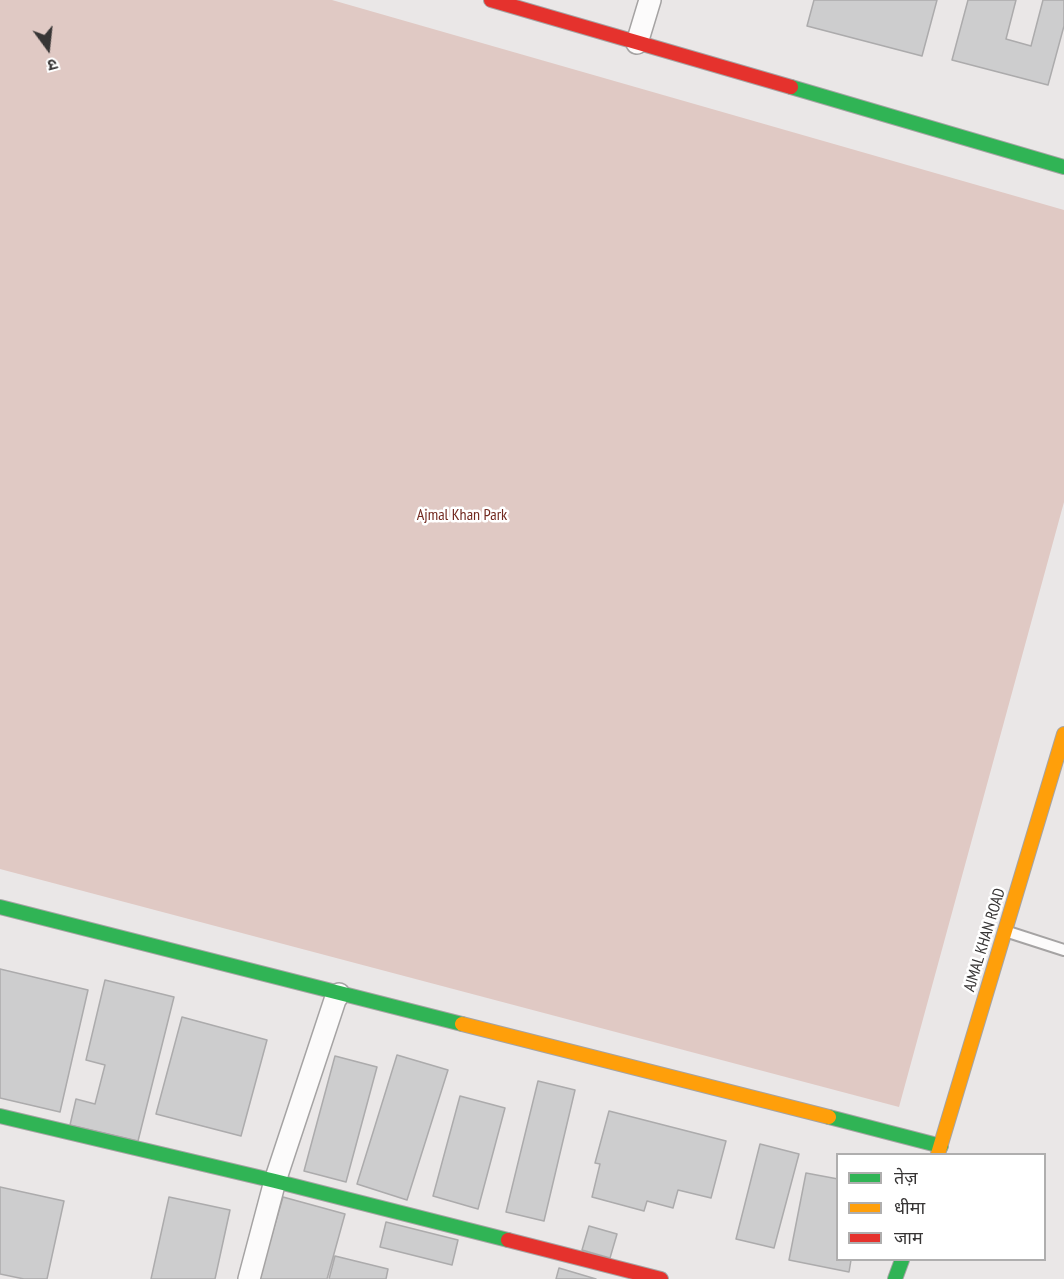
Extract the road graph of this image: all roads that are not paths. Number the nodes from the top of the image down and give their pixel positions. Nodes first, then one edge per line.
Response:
1 (491, 0) edge
2 (650, 0) edge
3 (637, 43) junction
4 (1064, 167) edge
5 (1064, 734) edge
6 (0, 907) edge
7 (1005, 930) junction
8 (1064, 950) edge
9 (339, 994) junction
10 (0, 1116) edge
11 (939, 1150) edge
12 (275, 1181) junction
13 (902, 1261) edge
14 (249, 1279) edge
15 (661, 1279) edge
16 (895, 1279) edge

1 - 3 street
2 - 3 street
3 - 4 street
5 - 7 street, AJMAL KHAN ROAD
6 - 9 street
7 - 8 lane
7 - 11 street, AJMAL KHAN ROAD
9 - 11 street
9 - 12 street
10 - 12 street
12 - 14 street
12 - 15 street
13 - 16 street

